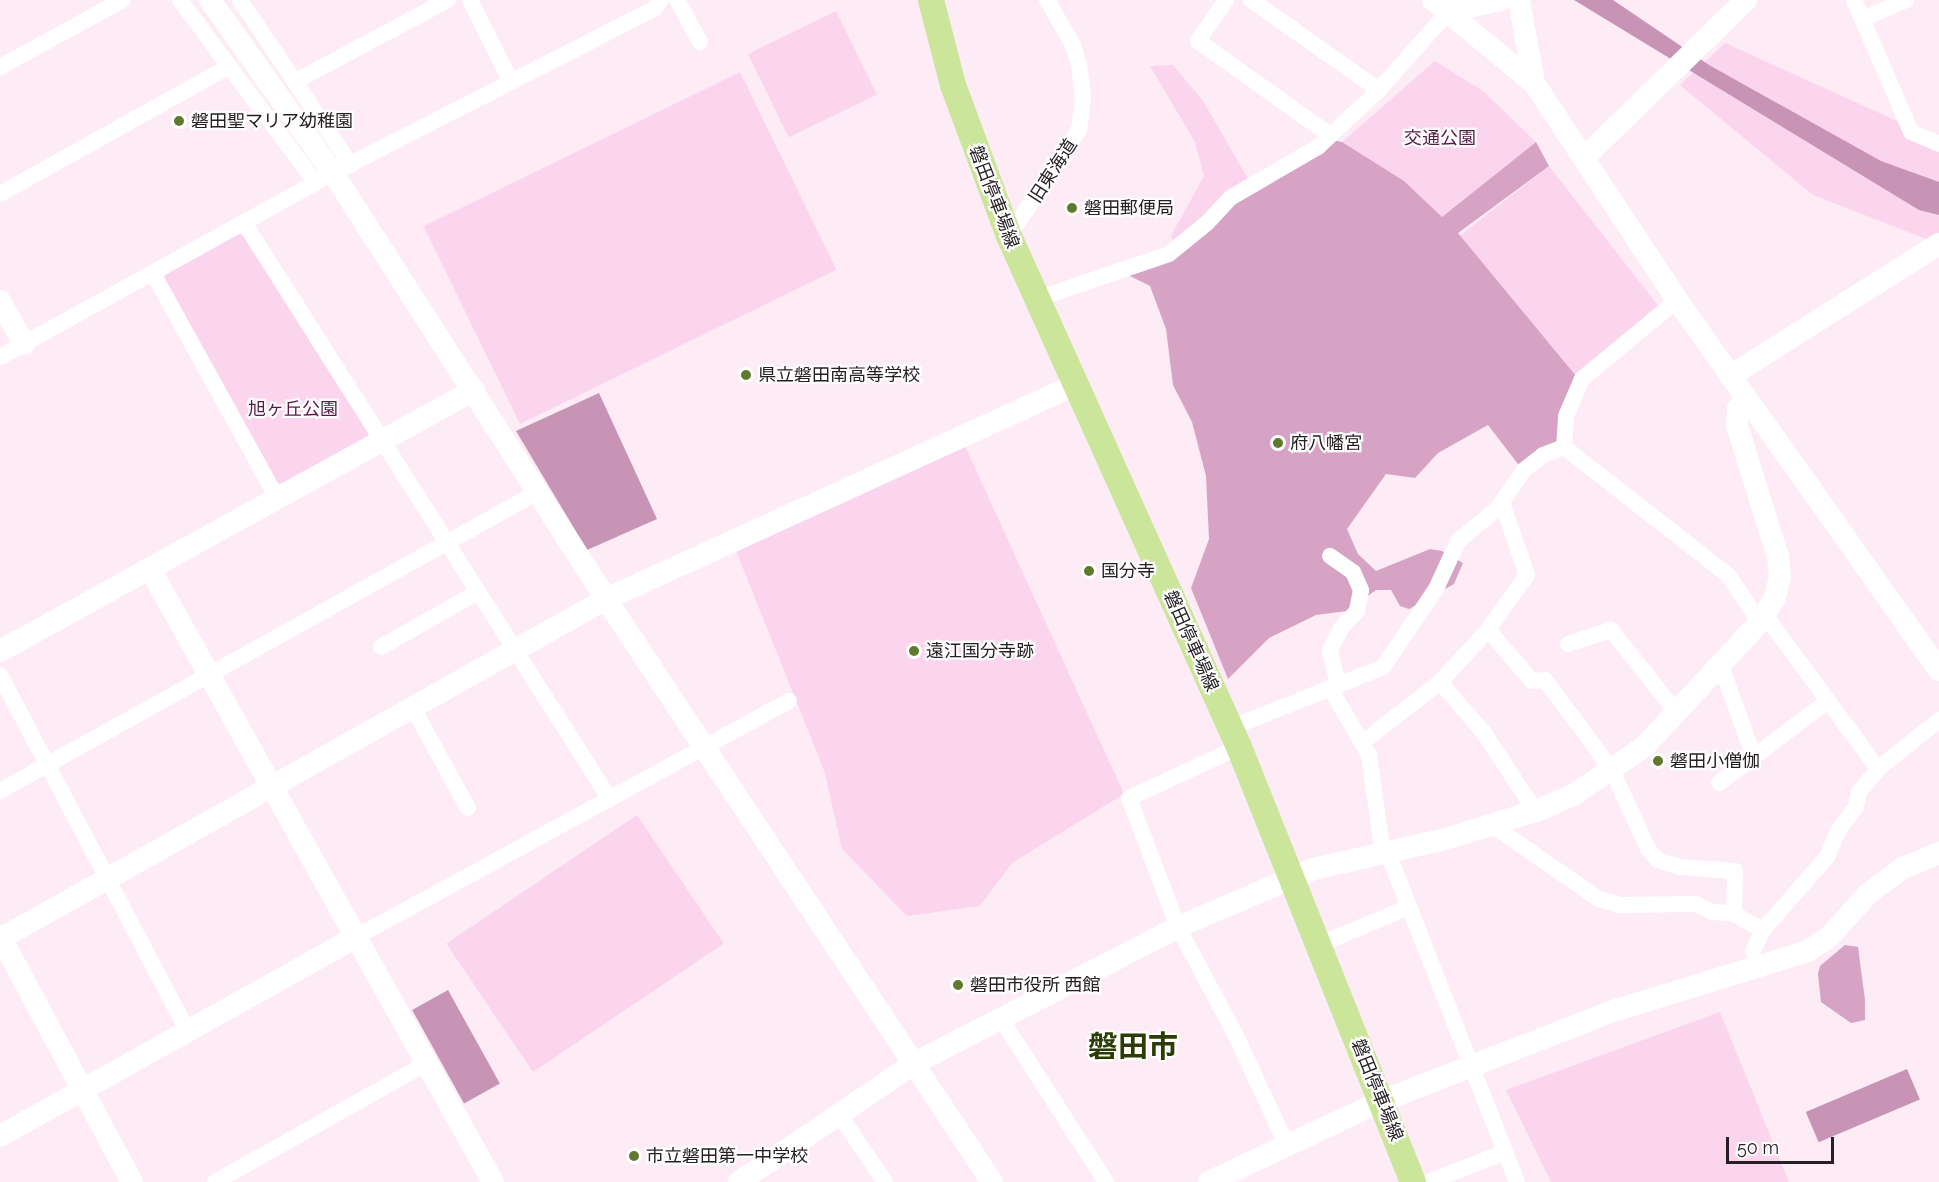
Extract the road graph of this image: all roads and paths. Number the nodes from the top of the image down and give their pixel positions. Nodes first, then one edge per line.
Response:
1 (123, 0) edge
2 (180, 0) edge
3 (210, 0) edge
4 (448, 0) edge
5 (470, 0) edge
6 (661, 0) edge
7 (677, 0) edge
8 (932, 0) edge
9 (1047, 0) edge
10 (1226, 0) edge
11 (1251, 0) edge
12 (1501, 0) edge
13 (1520, 0) edge
14 (1746, 0) edge
15 (1854, 0) edge
16 (1906, 0) edge
17 (243, 1) edge
18 (1441, 6) edge
19 (1863, 19) junction
20 (700, 42) dead end
21 (0, 67) edge
22 (228, 67) junction
23 (510, 80) junction
24 (296, 81) junction
25 (1534, 83) junction
26 (1379, 90) junction
27 (1330, 135) junction
28 (1939, 144) edge
29 (1585, 157) junction
30 (333, 174) junction
31 (0, 194) edge
32 (245, 224) junction
33 (1009, 236) junction
34 (1937, 247) edge
35 (154, 275) junction
36 (1037, 299) junction
37 (1677, 300) junction
38 (0, 301) edge
39 (24, 344) junction
40 (0, 357) edge
41 (1730, 376) junction
42 (1075, 385) junction
43 (474, 390) junction
44 (1746, 398) junction
45 (383, 441) junction
46 (1564, 447) junction
47 (538, 492) junction
48 (278, 500) junction
49 (1502, 502) junction
50 (447, 542) junction
51 (1330, 556) dead end
52 (150, 569) junction
53 (478, 592) junction
54 (606, 599) junction
55 (1762, 618) junction
56 (1488, 630) junction
57 (1568, 644) dead end
58 (381, 647) dead end
59 (0, 651) edge
60 (515, 651) junction
61 (1721, 666) junction
62 (1939, 670) edge
63 (0, 675) edge
64 (208, 675) junction
65 (1440, 682) junction
66 (1334, 686) junction
67 (789, 701) dead end
68 (1828, 701) junction
69 (413, 708) junction
70 (1677, 713) junction
71 (1939, 720) edge
72 (1234, 737) junction
73 (1363, 742) junction
74 (704, 746) junction
75 (1754, 757) junction
76 (48, 765) junction
77 (1612, 770) junction
78 (1878, 770) junction
79 (1719, 783) dead end
80 (271, 787) junction
81 (0, 791) edge
82 (609, 798) junction
83 (468, 808) dead end
84 (1535, 811) junction
85 (1492, 825) junction
86 (1939, 853) edge
87 (1386, 854) junction
88 (1292, 878) junction
89 (109, 879) junction
90 (1409, 907) junction
91 (1734, 914) junction
92 (1178, 927) junction
93 (1763, 930) junction
94 (356, 937) junction
95 (0, 938) edge
96 (1318, 945) junction
97 (1754, 951) dead end
98 (1001, 1019) junction
99 (188, 1031) junction
100 (425, 1064) junction
101 (913, 1064) junction
102 (1470, 1067) junction
103 (84, 1090) junction
104 (1382, 1101) junction
105 (840, 1116) junction
106 (0, 1136) edge
107 (1286, 1143) junction
108 (1505, 1152) junction
109 (1219, 1180) edge
110 (132, 1182) edge
111 (214, 1182) edge
112 (493, 1182) edge
113 (738, 1182) edge
114 (885, 1182) edge
115 (992, 1182) edge
116 (1106, 1182) edge
117 (1413, 1182) edge
118 (1429, 1182) edge
119 (1517, 1182) edge

1 - 21 street
2 - 22 street
3 - 30 street
4 - 24 street
5 - 23 street
6 - 23 street
7 - 20 street
8 - 33 main road, 磐田停車場線
9 - 33 street, 旧東海道
10 - 27 street
11 - 26 street
12 - 18 street
13 - 25 street
14 - 29 street
15 - 19 street
16 - 19 street
17 - 24 street
18 - 25 street
18 - 26 street
19 - 28 street
22 - 30 street
22 - 31 street
23 - 30 street
24 - 30 street
25 - 29 street
26 - 27 street
27 - 36 street
29 - 37 street
30 - 32 street
30 - 43 street
32 - 35 street
32 - 45 street
33 - 36 main road, 磐田停車場線
34 - 41 street
35 - 39 street
35 - 48 street
36 - 42 main road, 磐田停車場線
37 - 41 street
37 - 46 street
38 - 39 street
39 - 40 street
41 - 44 street
42 - 54 street
42 - 72 main road, 磐田停車場線
43 - 45 street
43 - 47 street
44 - 55 street
44 - 62 street
45 - 48 street
45 - 50 street
46 - 49 street
46 - 55 street
47 - 50 street
47 - 54 street
48 - 52 street
49 - 56 street
49 - 66 street
50 - 53 street
50 - 64 street
51 - 66 street
52 - 59 street
52 - 64 street
53 - 58 street
53 - 60 street
54 - 60 street
54 - 74 street
55 - 61 street
55 - 68 street
56 - 65 street
56 - 77 street
57 - 70 street
60 - 69 street
60 - 82 street
61 - 70 street
61 - 75 street
63 - 76 street
64 - 76 street
64 - 80 street
65 - 73 street
65 - 84 street
66 - 72 street
66 - 73 street
67 - 74 street
68 - 75 street
68 - 78 street
69 - 80 street
69 - 83 street
70 - 77 street
71 - 78 street
72 - 88 main road, 磐田停車場線
72 - 92 street
73 - 87 street
74 - 82 street
74 - 101 street
75 - 79 street
76 - 81 street
76 - 89 street
77 - 84 street
77 - 91 street
78 - 93 street
80 - 89 street
80 - 94 street
82 - 94 street
84 - 85 street
85 - 87 street
85 - 91 street
86 - 102 street
87 - 88 street
87 - 90 street
88 - 92 street
88 - 96 main road, 磐田停車場線
89 - 95 street
89 - 99 street
90 - 96 street
90 - 102 street
91 - 93 street
92 - 98 street
92 - 107 street
93 - 97 street
94 - 99 street
94 - 100 street
95 - 103 street
96 - 104 main road, 磐田停車場線
98 - 101 street
98 - 116 street
99 - 103 street
100 - 111 street
100 - 112 street
101 - 105 street
101 - 115 street
102 - 104 street
102 - 108 street
103 - 106 street
103 - 110 street
104 - 107 street
104 - 117 main road, 磐田停車場線
105 - 113 street
105 - 114 street
107 - 109 street
108 - 118 street
108 - 119 street

